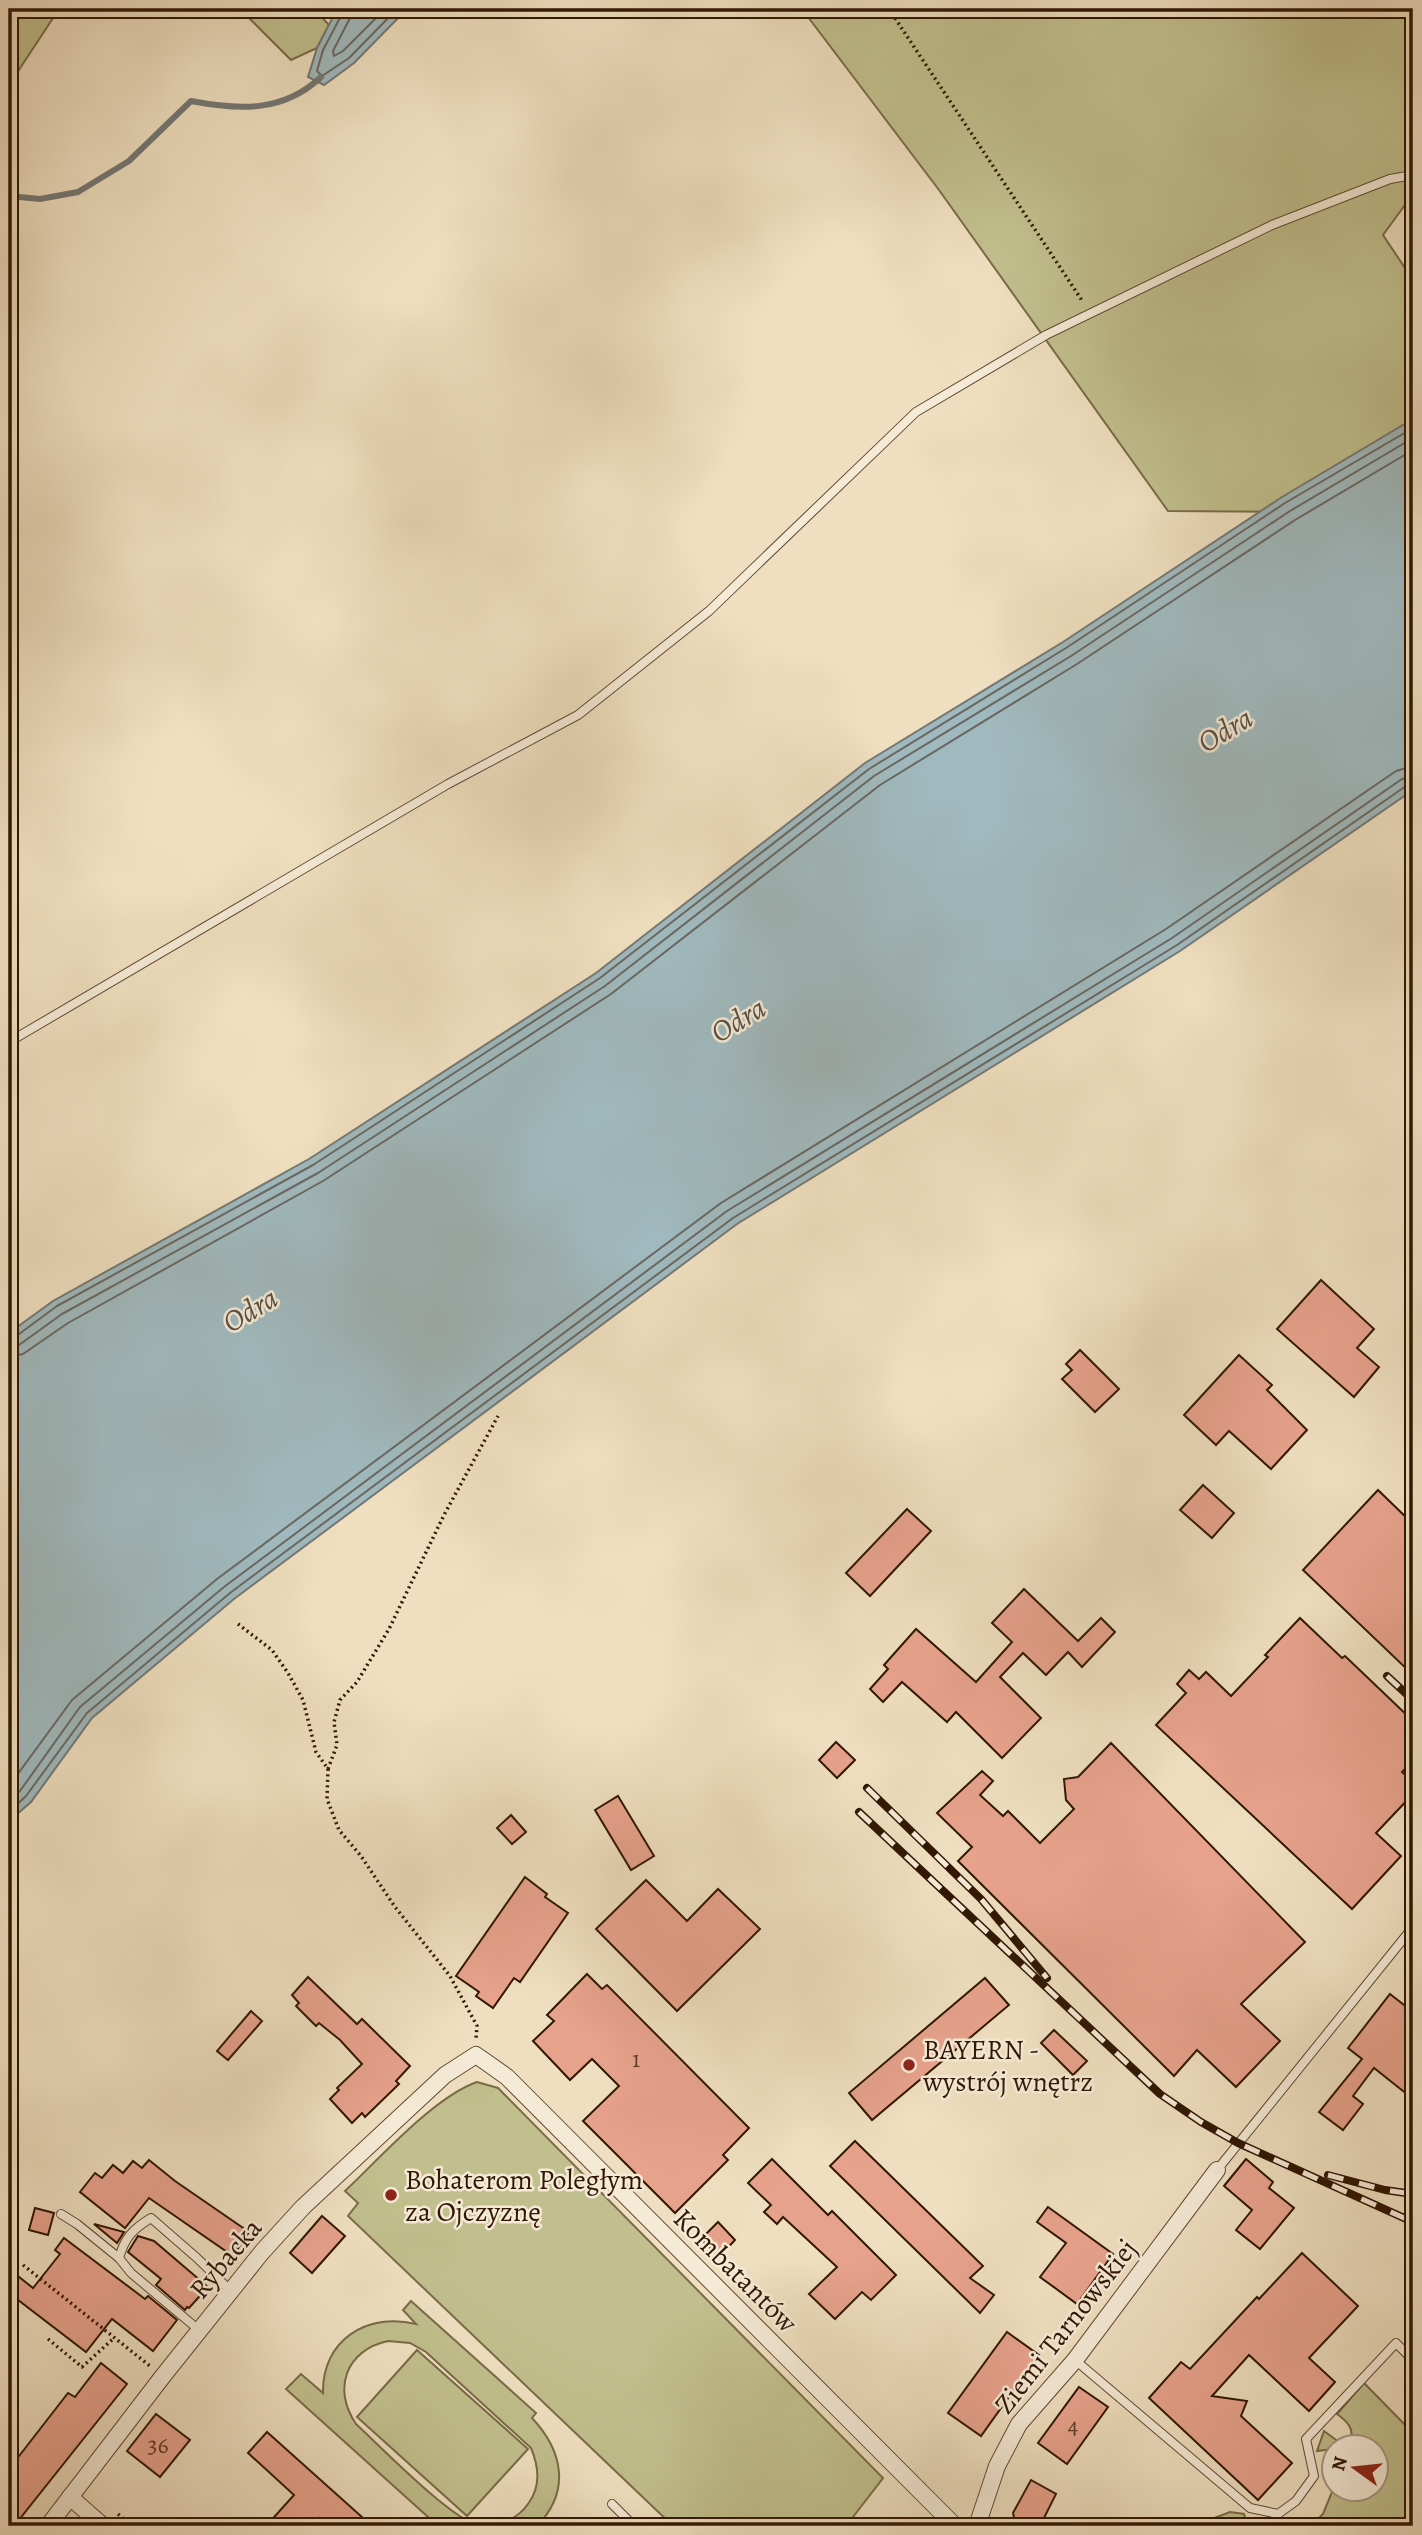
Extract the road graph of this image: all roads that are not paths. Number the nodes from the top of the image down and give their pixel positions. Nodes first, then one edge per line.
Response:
1 (1413, 175) edge
2 (9, 1042) edge
3 (1413, 1927) edge
4 (476, 2055) joint
5 (1217, 2169) joint
6 (61, 2214) dead end
7 (118, 2258) junction
8 (230, 2290) junction
9 (199, 2330) junction
10 (1075, 2360) junction
11 (1413, 2360) edge
12 (70, 2497) junction
13 (612, 2504) dead end
14 (48, 2526) edge
15 (103, 2526) edge
16 (634, 2526) edge
17 (955, 2526) edge
18 (977, 2526) edge

1 - 2 lane
3 - 5 lane
4 - 8 street, Rybacka
4 - 17 street, Kombatantów
5 - 10 street, Ziemi Tarnowskiej
6 - 7 lane
7 - 8 lane
7 - 9 lane
8 - 9 street, Rybacka
9 - 12 street, Rybacka
10 - 11 lane
10 - 18 street, Ziemi Tarnowskiej
12 - 14 street, Rybacka
12 - 15 street
13 - 16 lane

